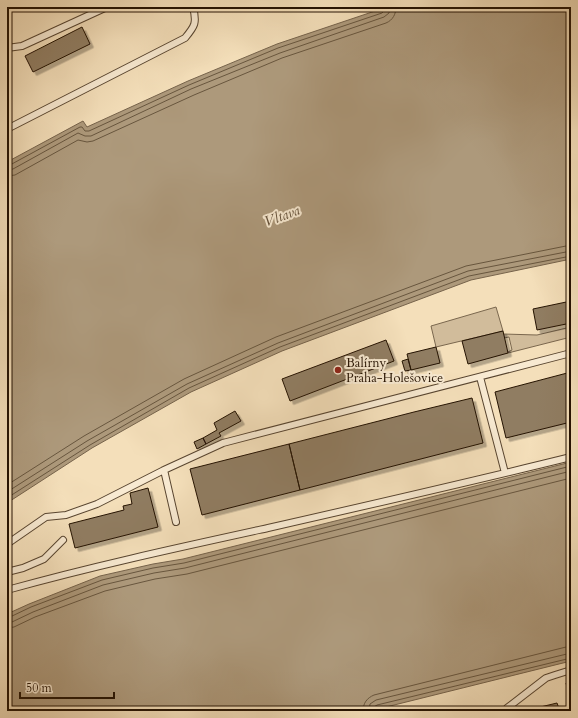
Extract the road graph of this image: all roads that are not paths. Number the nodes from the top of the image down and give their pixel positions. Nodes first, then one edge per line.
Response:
1 (107, 7) edge
2 (193, 7) edge
3 (7, 48) edge
4 (7, 129) edge
5 (571, 353) edge
6 (480, 377) junction
7 (571, 457) edge
8 (164, 470) junction
9 (505, 473) junction
10 (176, 522) dead end
11 (63, 540) dead end
12 (7, 544) edge
13 (7, 572) edge
14 (7, 590) edge
15 (571, 670) edge
16 (505, 711) edge

1 - 3 lane
2 - 4 lane
5 - 6 lane
6 - 8 lane
6 - 9 lane
7 - 9 lane
8 - 10 lane
8 - 12 lane
9 - 14 lane
11 - 13 lane
15 - 16 lane

